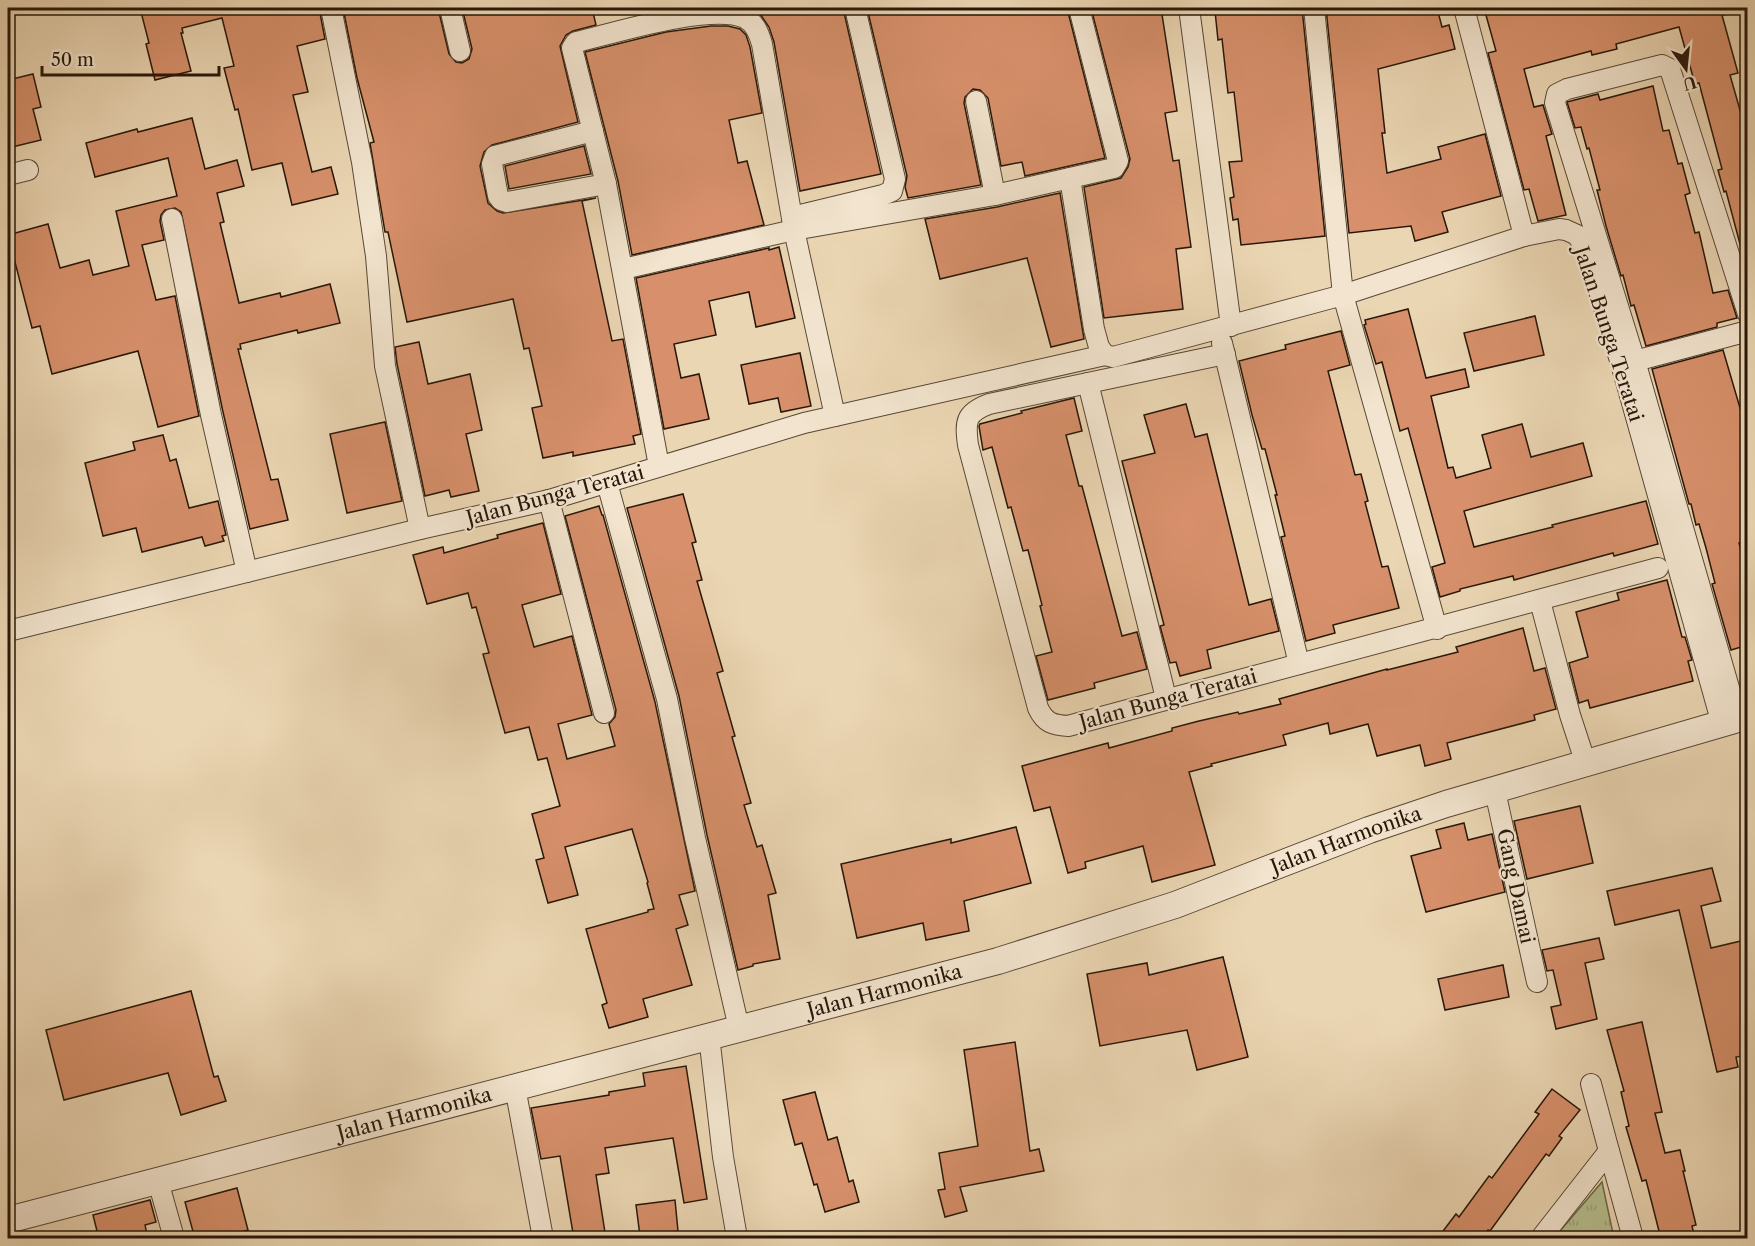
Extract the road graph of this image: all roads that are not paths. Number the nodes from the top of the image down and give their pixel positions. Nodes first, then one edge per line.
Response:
1 (331, 8) edge
2 (450, 8) edge
3 (855, 8) edge
4 (1079, 8) edge
5 (1189, 8) edge
6 (1314, 8) edge
7 (1464, 8) edge
8 (702, 10) edge
9 (460, 51) dead end
10 (976, 101) dead end
11 (593, 131) junction
12 (28, 170) dead end
13 (8, 175) edge
14 (1070, 178) junction
15 (606, 184) junction
16 (995, 195) junction
17 (172, 219) dead end
18 (793, 224) junction
19 (1524, 236) junction
20 (623, 269) junction
21 (1343, 295) junction
22 (1748, 314) edge
23 (1225, 328) junction
24 (1748, 330) edge
25 (1225, 354) junction
26 (1105, 355) junction
27 (1635, 361) junction
28 (1088, 383) junction
29 (835, 416) junction
30 (659, 466) junction
31 (607, 483) junction
32 (549, 500) junction
33 (420, 529) junction
34 (1658, 568) dead end
35 (247, 572) junction
36 (1540, 601) junction
37 (1437, 629) junction
38 (8, 631) edge
39 (1299, 664) junction
40 (1166, 698) junction
41 (604, 713) dead end
42 (1736, 720) edge
43 (1586, 764) junction
44 (1495, 790) junction
45 (1537, 982) dead end
46 (739, 1028) junction
47 (709, 1036) junction
48 (1592, 1084) dead end
49 (514, 1087) junction
50 (1609, 1151) junction
51 (158, 1181) junction
52 (8, 1220) edge
53 (174, 1239) edge
54 (543, 1239) edge
55 (737, 1239) edge
56 (1542, 1239) edge
57 (1633, 1239) edge

1 - 33 street
2 - 9 street
3 - 18 street
4 - 14 street
5 - 23 street
6 - 21 street
7 - 19 street
8 - 11 street, Jalan Bunga Teratai
8 - 18 street, Jalan Bunga Teratai
10 - 16 street
11 - 15 street, Jalan Bunga Teratai
11 - 15 street
12 - 13 street
14 - 16 street
14 - 26 street
15 - 20 street, Jalan Bunga Teratai
16 - 18 street
17 - 35 street
18 - 20 street
18 - 29 street, Jalan Bunga Teratai
19 - 21 street, Jalan Bunga Teratai
19 - 42 street, Jalan Bunga Teratai
20 - 30 street, Jalan Bunga Teratai
21 - 23 street, Jalan Bunga Teratai
21 - 37 street
22 - 27 street
23 - 25 street
23 - 26 street, Jalan Bunga Teratai
24 - 27 street
25 - 28 street, Jalan Bunga Teratai
25 - 39 street
26 - 29 street, Jalan Bunga Teratai
27 - 42 street
28 - 40 street
28 - 40 street, Jalan Bunga Teratai
29 - 30 street, Jalan Bunga Teratai
30 - 31 street, Jalan Bunga Teratai
31 - 32 street, Jalan Bunga Teratai
31 - 46 street
32 - 33 street, Jalan Bunga Teratai
32 - 41 street
33 - 35 street, Jalan Bunga Teratai
34 - 36 street, Jalan Bunga Teratai
35 - 38 street, Jalan Bunga Teratai
36 - 37 street, Jalan Bunga Teratai
36 - 43 street
37 - 39 street, Jalan Bunga Teratai
39 - 40 street, Jalan Bunga Teratai
42 - 43 street, Jalan Harmonika
43 - 44 street, Jalan Harmonika
44 - 45 street, Gang Damai
44 - 46 street, Jalan Harmonika
46 - 47 street, Jalan Harmonika
47 - 49 street, Jalan Harmonika
47 - 55 street
48 - 50 street
49 - 51 street, Jalan Harmonika
49 - 54 street
50 - 56 street
50 - 57 street
51 - 52 street, Jalan Harmonika
51 - 53 street

